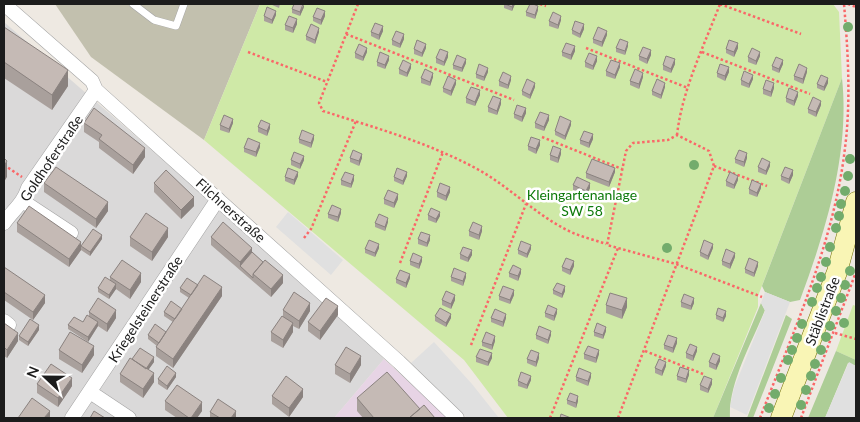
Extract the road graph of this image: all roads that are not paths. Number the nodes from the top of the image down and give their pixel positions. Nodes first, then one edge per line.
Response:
1 (4, 4) edge
2 (133, 4) edge
3 (184, 4) edge
4 (96, 90) junction
5 (218, 199) junction
6 (24, 202) junction
7 (856, 202) edge
8 (4, 223) edge
9 (71, 233) edge
10 (90, 392) junction
11 (72, 418) edge
12 (129, 418) edge
13 (457, 418) edge
14 (781, 418) edge

1 - 4 street, Filchnerstraße
2 - 3 lane
4 - 5 street, Filchnerstraße
4 - 6 street, Goldhoferstraße
5 - 10 street, Kriegelsteinerstraße
5 - 13 street, Filchnerstraße
6 - 8 street, Goldhoferstraße
6 - 9 street
7 - 14 main road, Stäblistraße
10 - 11 street, Kriegelsteinerstraße
10 - 12 street

